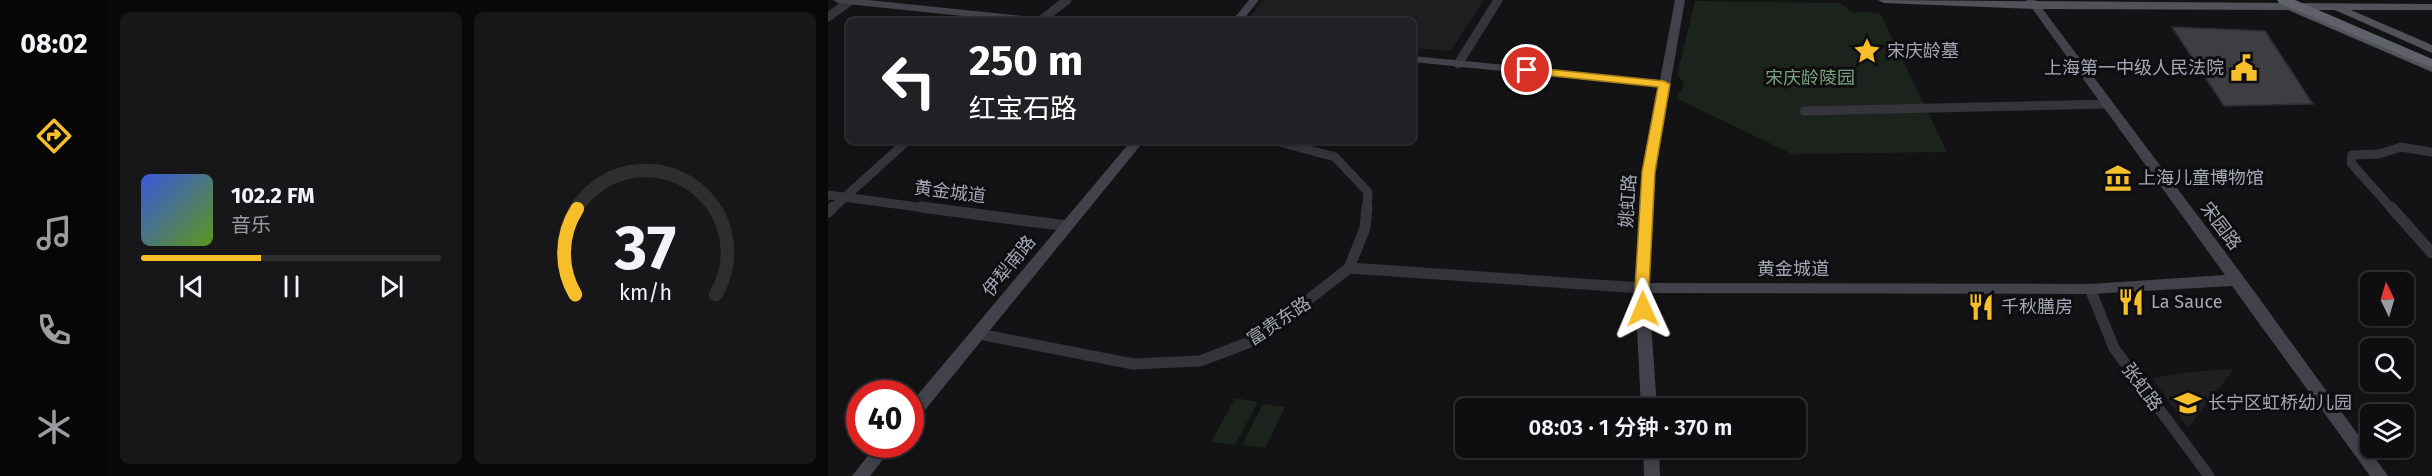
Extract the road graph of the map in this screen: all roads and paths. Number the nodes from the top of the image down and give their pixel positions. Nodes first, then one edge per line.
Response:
1 (838, 0) edge
2 (1067, 0) edge
3 (1254, 0) edge
4 (1498, 0) edge
5 (1680, 0) edge
6 (1884, 0) edge
7 (2270, 0) edge
8 (2302, 0) edge
9 (2317, 0) edge
10 (850, 1) edge
11 (2033, 3) edge
12 (2285, 3) edge
13 (2333, 7) junction
14 (2356, 7) junction
15 (2432, 7) edge
16 (828, 17) edge
17 (1012, 18) edge
18 (1044, 18) edge
19 (1240, 18) edge
20 (2363, 19) junction
21 (2432, 49) edge
22 (2432, 54) edge
23 (1416, 59) edge
24 (1458, 64) junction
25 (2432, 66) edge
26 (1664, 84) junction
27 (2107, 104) junction
28 (1804, 111) dead end
29 (904, 144) edge
30 (1135, 144) edge
31 (1287, 144) edge
32 (2432, 152) edge
33 (828, 195) edge
34 (844, 198) junction
35 (828, 212) edge
36 (1067, 226) junction
37 (2432, 253) edge
38 (1348, 268) junction
39 (2238, 280) junction
40 (1642, 288) junction
41 (2090, 290) junction
42 (979, 334) junction
43 (1648, 398) edge
44 (924, 399) edge
45 (875, 458) edge
46 (1651, 458) edge
47 (860, 476) edge
48 (1652, 476) edge
49 (2209, 476) edge
50 (2380, 476) edge

1 - 10 street
2 - 18 street
3 - 19 street
4 - 24 street
5 - 26 street, 姚虹路
6 - 11 main road
7 - 12 main road
8 - 22 highway
9 - 13 main road
10 - 16 street
10 - 17 street
11 - 12 main road
11 - 27 street, 宋园路
12 - 13 main road
12 - 25 highway
13 - 14 main road
13 - 20 main road
14 - 15 main road
14 - 20 main road
20 - 21 main road
23 - 24 street
24 - 26 street
26 - 40 street, 姚虹路
27 - 28 street
27 - 39 street, 宋园路
29 - 34 street
30 - 36 street, 伊犁南路
31 - 38 street, 富贵东路
32 - 37 street
33 - 34 street, 黄金城道
34 - 35 street
34 - 36 street, 黄金城道
36 - 42 street, 伊犁南路
38 - 40 street, 黄金城道
38 - 42 street, 富贵东路
39 - 41 street, 黄金城道
39 - 50 street, 宋园路
40 - 41 street, 黄金城道
40 - 43 street, 姚虹路
41 - 49 street, 张虹路
42 - 44 street, 伊犁南路
45 - 47 street
46 - 48 street

